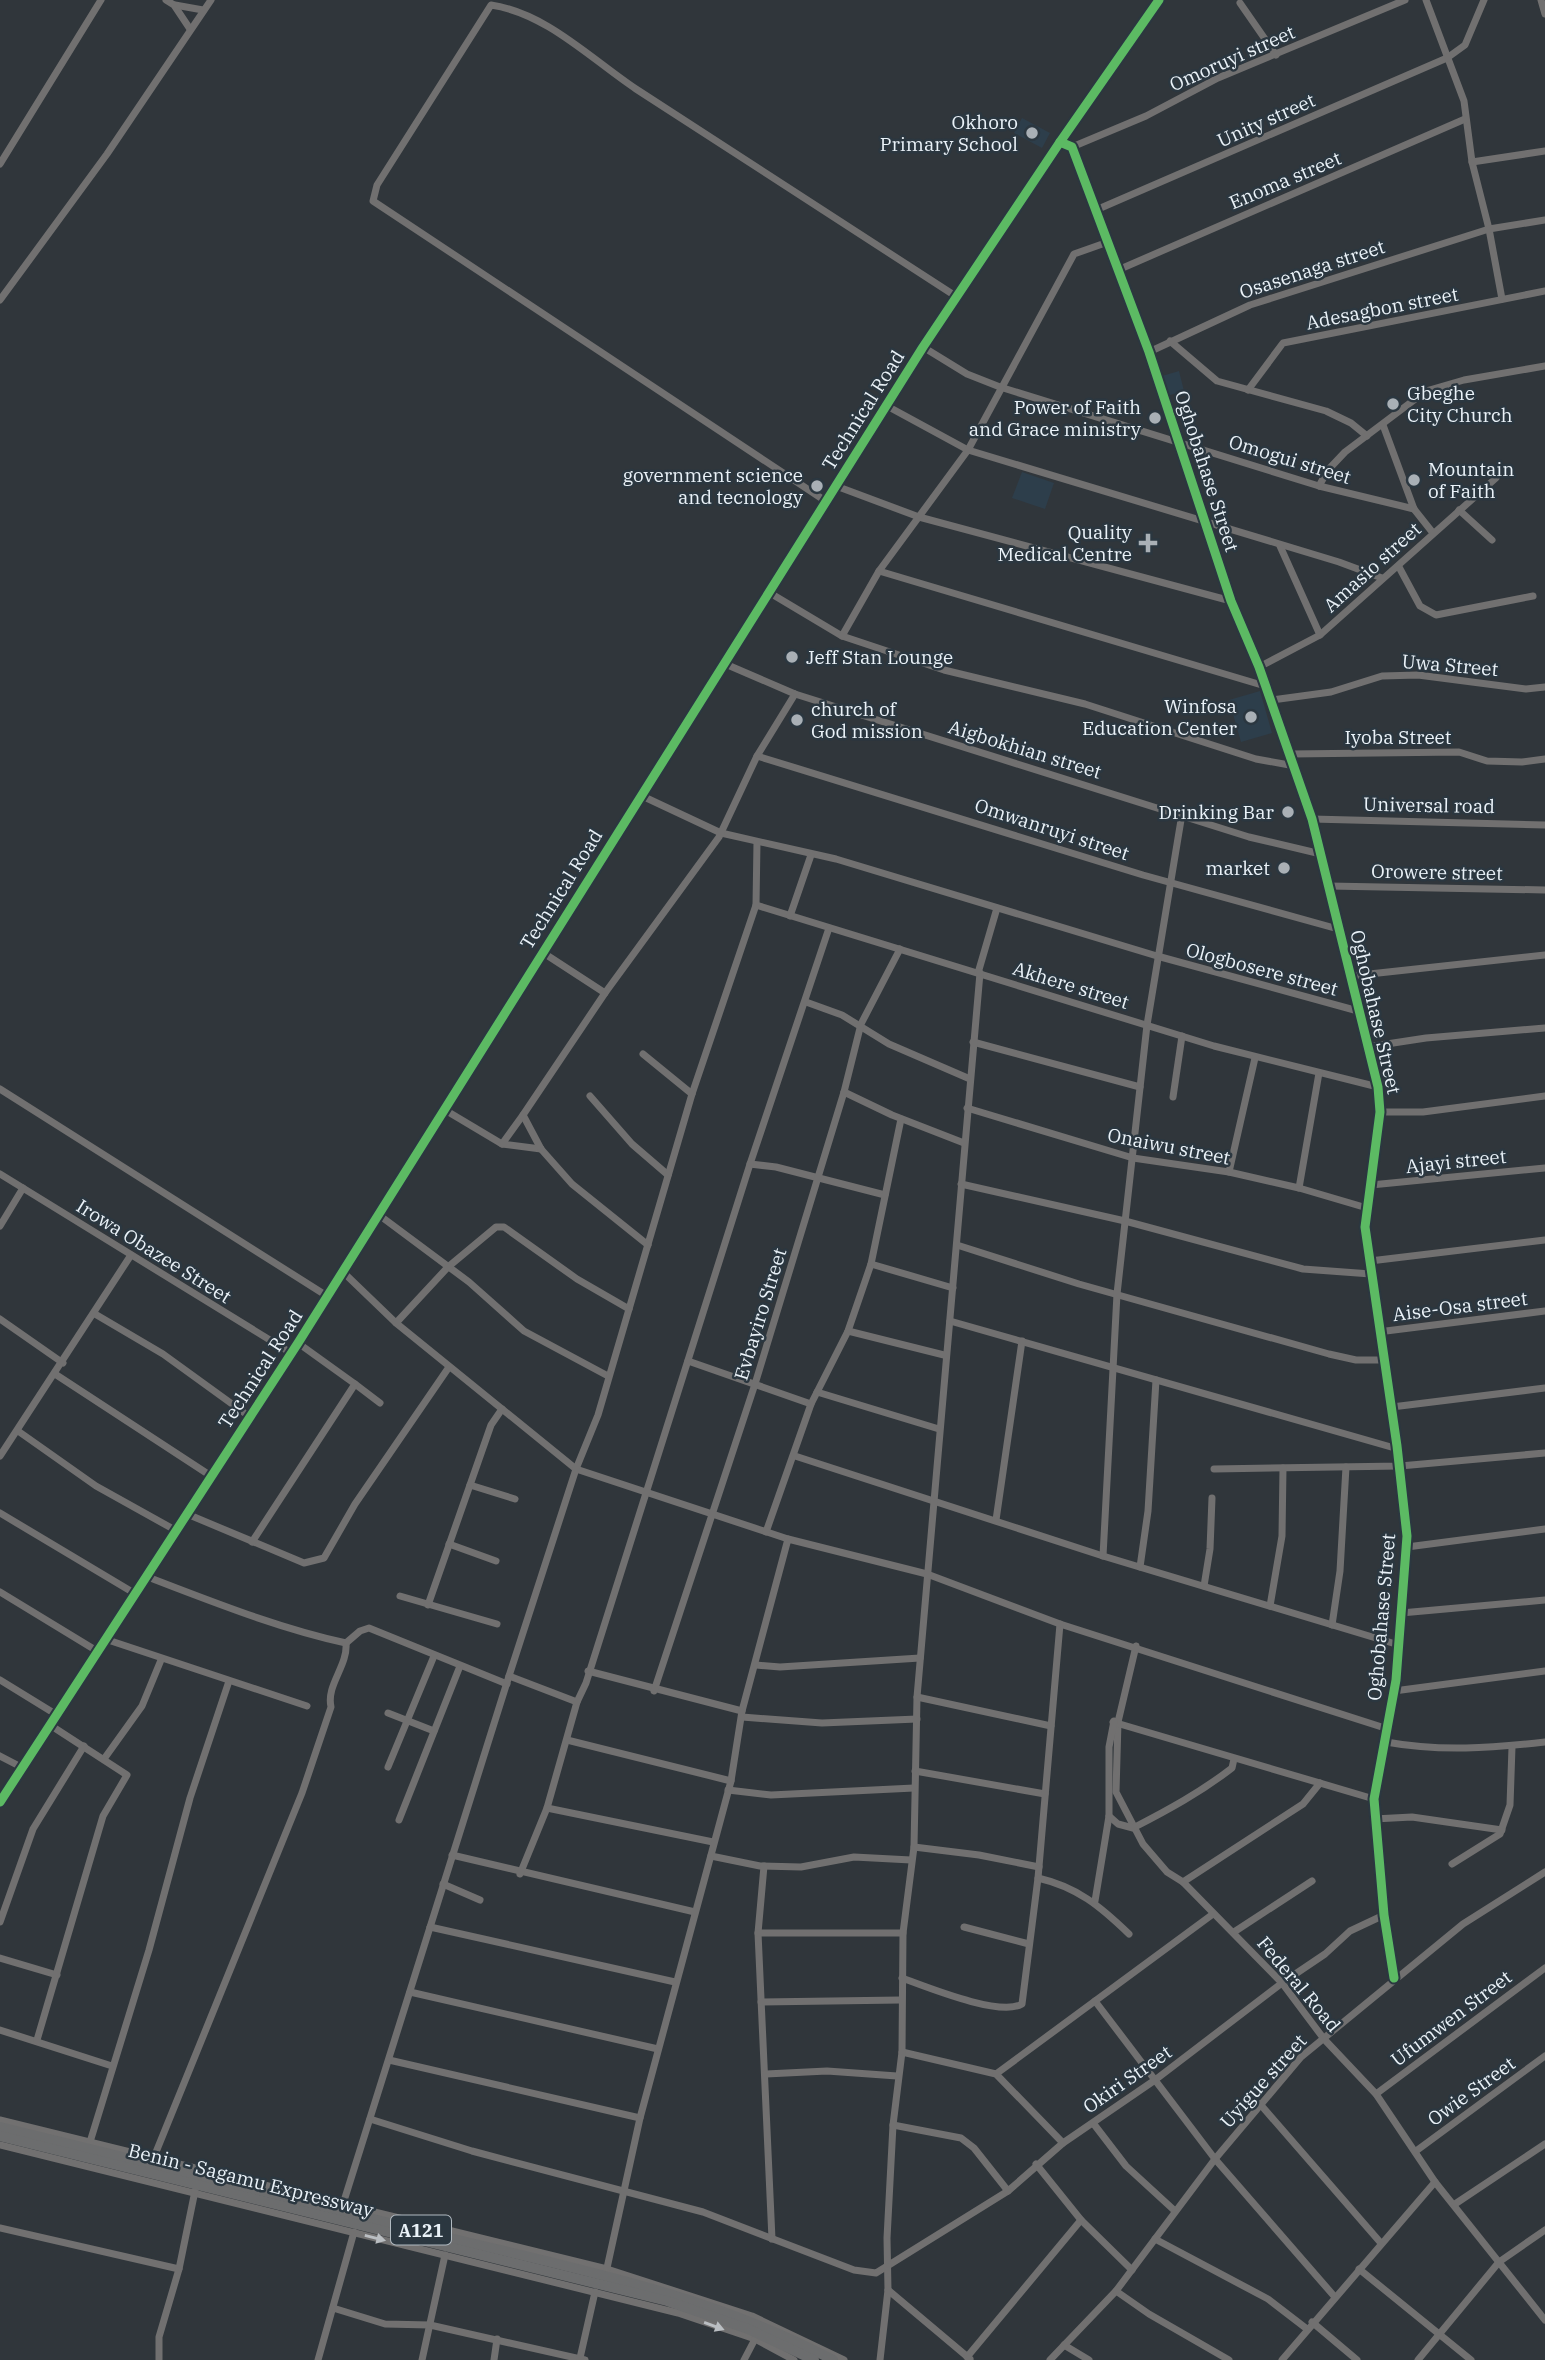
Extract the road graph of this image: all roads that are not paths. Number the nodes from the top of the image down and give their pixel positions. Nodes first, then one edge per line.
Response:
1 (101, 0) edge
2 (166, 0) edge
3 (211, 0) edge
4 (1159, 0) edge
5 (1405, 0) edge
6 (1426, 0) edge
7 (1484, 0) edge
8 (1541, 0) edge
9 (1241, 1) edge
10 (174, 5) junction
11 (203, 10) junction
12 (1545, 14) edge
13 (190, 29) junction
14 (1276, 55) junction
15 (1447, 58) junction
16 (1465, 119) junction
17 (1060, 142) junction
18 (1072, 147) junction
19 (1545, 151) edge
20 (1472, 162) junction
21 (0, 164) edge
22 (1096, 210) junction
23 (1545, 220) edge
24 (1489, 229) junction
25 (1108, 242) junction
26 (1118, 270) junction
27 (1545, 291) edge
28 (957, 297) junction
29 (1502, 299) junction
30 (0, 300) edge
31 (1170, 341) junction
32 (923, 347) junction
33 (1149, 352) junction
34 (1545, 366) edge
35 (1000, 387) junction
36 (1248, 390) junction
37 (887, 406) junction
38 (1386, 422) junction
39 (1367, 436) junction
40 (1180, 442) junction
41 (968, 450) junction
42 (1496, 478) dead end
43 (836, 486) junction
44 (1319, 486) junction
45 (827, 502) junction
46 (1414, 509) junction
47 (1460, 510) junction
48 (919, 517) junction
49 (1203, 521) junction
50 (1433, 533) junction
51 (1492, 540) dead end
52 (1280, 546) junction
53 (1399, 567) junction
54 (880, 571) junction
55 (1382, 578) junction
56 (770, 593) junction
57 (1533, 596) dead end
58 (1231, 601) junction
59 (1320, 635) junction
60 (842, 636) junction
61 (723, 663) junction
62 (1259, 667) junction
63 (1265, 686) junction
64 (1545, 687) edge
65 (795, 694) junction
66 (1272, 700) junction
67 (1291, 754) junction
68 (757, 756) junction
69 (1545, 759) edge
70 (1295, 766) junction
71 (640, 795) junction
72 (1182, 814) junction
73 (1312, 819) junction
74 (1545, 825) edge
75 (721, 833) junction
76 (757, 842) junction
77 (1321, 854) junction
78 (811, 855) junction
79 (1171, 881) junction
80 (1329, 886) junction
81 (1545, 890) edge
82 (756, 905) junction
83 (997, 908) junction
84 (790, 916) junction
85 (829, 928) junction
86 (1338, 929) junction
87 (900, 949) junction
88 (542, 952) junction
89 (1157, 956) junction
90 (1545, 956) edge
91 (979, 973) junction
92 (1351, 976) junction
93 (604, 993) junction
94 (806, 1002) junction
95 (1359, 1011) junction
96 (862, 1024) junction
97 (1147, 1025) junction
98 (1545, 1028) edge
99 (1182, 1036) junction
100 (973, 1042) junction
101 (1367, 1047) junction
102 (643, 1054) dead end
103 (1255, 1058) junction
104 (1319, 1073) junction
105 (970, 1079) junction
106 (1140, 1087) junction
107 (1378, 1087) junction
108 (0, 1089) edge
109 (844, 1091) junction
110 (692, 1094) junction
111 (590, 1096) dead end
112 (1545, 1096) edge
113 (1172, 1097) dead end
114 (967, 1108) junction
115 (445, 1110) junction
116 (1380, 1112) junction
117 (523, 1115) junction
118 (901, 1119) junction
119 (964, 1143) junction
120 (502, 1144) junction
121 (541, 1149) junction
122 (1133, 1158) junction
123 (750, 1164) junction
124 (1545, 1168) edge
125 (1229, 1172) junction
126 (0, 1174) edge
127 (668, 1175) junction
128 (818, 1177) junction
129 (961, 1184) junction
130 (1371, 1185) junction
131 (23, 1188) junction
132 (1299, 1188) junction
133 (885, 1195) junction
134 (1367, 1208) junction
135 (379, 1215) junction
136 (1125, 1222) junction
137 (0, 1226) edge
138 (1545, 1240) edge
139 (648, 1245) junction
140 (957, 1245) junction
141 (131, 1255) junction
142 (1370, 1261) junction
143 (871, 1264) junction
144 (447, 1267) junction
145 (343, 1272) junction
146 (1371, 1274) junction
147 (953, 1288) junction
148 (1117, 1294) junction
149 (327, 1296) junction
150 (628, 1310) junction
151 (1545, 1311) edge
152 (95, 1314) junction
153 (0, 1319) edge
154 (950, 1321) junction
155 (396, 1323) junction
156 (848, 1331) junction
157 (1378, 1332) junction
158 (1022, 1341) junction
159 (298, 1343) junction
160 (291, 1353) junction
161 (944, 1355) junction
162 (1385, 1360) junction
163 (688, 1361) junction
164 (63, 1363) junction
165 (449, 1367) junction
166 (1112, 1368) junction
167 (55, 1374) junction
168 (608, 1376) junction
169 (1156, 1380) junction
170 (355, 1384) junction
171 (755, 1384) junction
172 (1545, 1388) edge
173 (817, 1392) junction
174 (380, 1403) dead end
175 (811, 1404) junction
176 (1392, 1407) junction
177 (502, 1409) junction
178 (250, 1417) junction
179 (939, 1429) junction
180 (19, 1431) junction
181 (1398, 1449) junction
182 (1545, 1453) edge
183 (0, 1456) edge
184 (794, 1456) junction
185 (1400, 1466) junction
186 (1346, 1467) junction
187 (1283, 1468) junction
188 (576, 1469) junction
189 (1214, 1469) dead end
190 (211, 1476) junction
191 (470, 1485) junction
192 (646, 1493) junction
193 (1212, 1498) dead end
194 (515, 1499) dead end
195 (934, 1502) junction
196 (0, 1513) edge
197 (187, 1514) junction
198 (712, 1516) junction
199 (996, 1520) junction
200 (1545, 1529) edge
201 (175, 1531) junction
202 (766, 1532) junction
203 (788, 1539) junction
204 (252, 1542) junction
205 (449, 1545) junction
206 (1407, 1547) junction
207 (1103, 1556) junction
208 (496, 1561) dead end
209 (1140, 1567) junction
210 (927, 1574) junction
211 (145, 1576) junction
212 (1204, 1586) junction
213 (0, 1592) edge
214 (134, 1593) junction
215 (400, 1597) dead end
216 (1545, 1600) edge
217 (428, 1605) junction
218 (1270, 1606) junction
219 (1401, 1614) junction
220 (497, 1624) dead end
221 (1060, 1624) junction
222 (1332, 1625) junction
223 (105, 1639) junction
224 (346, 1643) junction
225 (1399, 1645) junction
226 (1136, 1646) junction
227 (97, 1651) junction
228 (434, 1656) junction
229 (920, 1658) junction
230 (161, 1660) junction
231 (756, 1665) junction
232 (460, 1666) junction
233 (588, 1671) junction
234 (1545, 1671) edge
235 (0, 1680) edge
236 (508, 1680) junction
237 (229, 1681) junction
238 (654, 1691) junction
239 (1394, 1691) junction
240 (917, 1697) junction
241 (577, 1702) junction
242 (307, 1706) dead end
243 (388, 1713) dead end
244 (57, 1714) junction
245 (742, 1714) junction
246 (917, 1719) junction
247 (1117, 1720) junction
248 (408, 1722) junction
249 (50, 1725) junction
250 (1051, 1726) junction
251 (1388, 1729) junction
252 (434, 1731) junction
253 (567, 1740) junction
254 (1386, 1742) junction
255 (1545, 1742) edge
256 (84, 1746) junction
257 (1512, 1747) junction
258 (0, 1756) edge
259 (104, 1759) junction
260 (1234, 1759) junction
261 (388, 1767) dead end
262 (23, 1768) junction
263 (915, 1770) junction
264 (731, 1781) junction
265 (1320, 1783) junction
266 (914, 1788) junction
267 (728, 1790) junction
268 (1045, 1794) junction
269 (1374, 1799) junction
270 (0, 1802) edge
271 (547, 1808) junction
272 (1109, 1816) junction
273 (1374, 1819) junction
274 (399, 1820) dead end
275 (1133, 1828) junction
276 (1502, 1830) junction
277 (713, 1842) junction
278 (914, 1847) junction
279 (452, 1855) junction
280 (711, 1856) junction
281 (911, 1860) junction
282 (1452, 1864) dead end
283 (764, 1866) junction
284 (1039, 1867) junction
285 (1545, 1872) edge
286 (520, 1874) junction
287 (1038, 1878) junction
288 (1312, 1881) dead end
289 (1183, 1882) junction
290 (443, 1884) junction
291 (481, 1900) dead end
292 (1095, 1901) junction
293 (695, 1912) junction
294 (1213, 1914) junction
295 (1384, 1915) junction
296 (0, 1922) edge
297 (430, 1927) junction
298 (964, 1927) dead end
299 (1234, 1932) junction
300 (758, 1933) junction
301 (903, 1933) junction
302 (1129, 1934) dead end
303 (1028, 1944) junction
304 (0, 1958) edge
305 (1545, 1968) edge
306 (57, 1975) junction
307 (902, 1978) junction
308 (1394, 1978) junction
309 (675, 1982) junction
310 (1282, 1983) junction
311 (410, 1992) junction
312 (900, 2000) junction
313 (761, 2001) junction
314 (1095, 2001) junction
315 (0, 2030) edge
316 (1324, 2039) junction
317 (37, 2040) junction
318 (658, 2049) junction
319 (902, 2052) junction
320 (1545, 2056) edge
321 (389, 2060) junction
322 (112, 2066) junction
323 (766, 2074) junction
324 (996, 2074) junction
325 (897, 2076) junction
326 (1155, 2080) junction
327 (1376, 2094) junction
328 (1260, 2104) junction
329 (640, 2118) junction
330 (370, 2119) junction
331 (0, 2120) edge
332 (1093, 2123) junction
333 (893, 2125) junction
334 (0, 2127) edge
335 (0, 2136) edge
336 (90, 2142) junction
337 (1063, 2143) junction
338 (1545, 2144) edge
339 (0, 2145) edge
340 (1416, 2151) junction
341 (154, 2157) junction
342 (1215, 2160) junction
343 (1036, 2164) junction
344 (1435, 2182) junction
345 (625, 2189) junction
346 (195, 2191) junction
347 (1008, 2191) junction
348 (344, 2204) junction
349 (1455, 2204) junction
350 (1175, 2211) junction
351 (1081, 2220) junction
352 (0, 2228) edge
353 (1545, 2230) edge
354 (354, 2232) junction
355 (772, 2239) junction
356 (1155, 2239) junction
357 (1380, 2242) junction
358 (445, 2255) junction
359 (1499, 2262) junction
360 (886, 2268) junction
361 (179, 2269) junction
362 (1359, 2269) junction
363 (1132, 2270) junction
364 (606, 2273) junction
365 (888, 2290) junction
366 (1116, 2291) junction
367 (595, 2292) junction
368 (1335, 2296) junction
369 (669, 2298) junction
370 (333, 2308) junction
371 (1544, 2318) edge
372 (1312, 2322) junction
373 (430, 2325) junction
374 (1307, 2329) junction
375 (1437, 2335) junction
376 (497, 2339) junction
377 (755, 2339) junction
378 (1064, 2345) junction
379 (969, 2358) edge
380 (582, 2359) edge
381 (159, 2360) edge
382 (318, 2360) edge
383 (422, 2360) edge
384 (494, 2360) edge
385 (744, 2360) edge
386 (794, 2360) edge
387 (814, 2360) edge
388 (832, 2360) edge
389 (844, 2360) edge
390 (880, 2360) edge
391 (1050, 2360) edge
392 (1089, 2360) edge
393 (1229, 2360) edge
394 (1282, 2360) edge
395 (1357, 2360) edge
396 (1418, 2360) edge
397 (1471, 2360) edge

1 - 21 street
2 - 10 street
3 - 11 street
4 - 17 street, Technical Road
5 - 14 street, Omoruyi street
6 - 15 street
7 - 15 street
8 - 12 street
9 - 14 street
10 - 11 street
10 - 13 street
11 - 13 street
13 - 30 street
14 - 18 street, Omoruyi street
15 - 16 street
15 - 22 street, Unity street
16 - 20 street
16 - 26 street, Enoma street
17 - 18 street
17 - 28 street, Technical Road
18 - 22 street, Oghobahase Street
19 - 20 street
20 - 24 street
22 - 25 street, Oghobahase Street
23 - 24 street, Osasenaga street
24 - 29 street
24 - 31 street, Osasenaga street
25 - 26 street, Oghobahase Street
25 - 35 street
26 - 33 street, Oghobahase Street
27 - 29 street, Adesagbon street
28 - 32 street, Technical Road
28 - 45 street
29 - 36 street, Adesagbon street
31 - 33 street, Osasenaga street
31 - 36 street
32 - 35 street, Omogui street
32 - 37 street, Technical Road
33 - 40 street, Oghobahase Street
34 - 38 street
35 - 40 street, Omogui street
35 - 41 street
36 - 39 street
37 - 41 street
37 - 43 street, Technical Road
38 - 39 street
38 - 46 street
39 - 44 street
40 - 44 street, Omogui street
40 - 49 street, Oghobahase Street
41 - 48 street
41 - 49 street
42 - 47 street, Amasio street
43 - 45 street, Technical Road
43 - 48 street
44 - 46 street, Omogui street
45 - 56 street, Technical Road
46 - 50 street
47 - 50 street, Amasio street
47 - 51 street
48 - 54 street
48 - 58 street
49 - 52 street
49 - 58 street, Oghobahase Street
50 - 53 street, Amasio street
52 - 55 street
52 - 59 street
53 - 55 street, Amasio street
53 - 57 street
54 - 60 street
54 - 63 street
55 - 59 street, Amasio street
56 - 60 street
56 - 61 street, Technical Road
58 - 62 street, Oghobahase Street
59 - 62 street, Amasio street
60 - 70 street
61 - 65 street, Aigbokhian street
61 - 71 street, Technical Road
62 - 63 street, Oghobahase Street
63 - 66 street, Oghobahase Street
64 - 66 street, Uwa Street
65 - 68 street
65 - 72 street, Aigbokhian street
66 - 67 street, Oghobahase Street
67 - 69 street, Iyoba Street
67 - 70 street, Oghobahase Street
68 - 75 street
68 - 79 street, Omwanruyi street
70 - 73 street, Oghobahase Street
71 - 75 street, Ologbosere street
71 - 88 street, Technical Road
72 - 77 street, Aigbokhian street
72 - 79 street
73 - 74 street, Universal road
73 - 77 street, Oghobahase Street
75 - 76 street, Ologbosere street
75 - 93 street
76 - 78 street, Ologbosere street
76 - 82 street
77 - 80 street, Oghobahase Street
78 - 83 street, Ologbosere street
78 - 84 street
79 - 86 street, Omwanruyi street
79 - 89 street
80 - 81 street, Orowere street
80 - 86 street, Oghobahase Street
82 - 84 street, Akhere street
82 - 110 street
83 - 89 street, Ologbosere street
83 - 91 street
84 - 85 street, Akhere street
85 - 87 street, Akhere street
85 - 94 street
86 - 92 street, Oghobahase Street
87 - 91 street, Akhere street
87 - 96 street, Evbayiro Street
88 - 93 street
88 - 115 street, Technical Road
89 - 95 street, Ologbosere street
89 - 97 street
90 - 92 street
91 - 97 street, Akhere street
91 - 100 street
92 - 95 street, Oghobahase Street
93 - 117 street
94 - 96 street
94 - 123 street
95 - 101 street, Oghobahase Street
96 - 105 street
96 - 109 street, Evbayiro Street
97 - 99 street, Akhere street
97 - 106 street
98 - 101 street
99 - 103 street, Akhere street
99 - 113 street
100 - 105 street
100 - 106 street
101 - 107 street, Oghobahase Street
102 - 110 street
103 - 104 street, Akhere street
103 - 125 street
104 - 107 street, Akhere street
104 - 132 street
105 - 114 street
106 - 122 street
107 - 116 street, Oghobahase Street
108 - 149 street
109 - 118 street
109 - 128 street, Evbayiro Street
110 - 127 street
111 - 127 street
112 - 116 street
114 - 119 street
114 - 122 street, Onaiwu street
115 - 120 street
115 - 135 street, Technical Road
116 - 130 street, Oghobahase Street
117 - 120 street
117 - 121 street
118 - 119 street
118 - 133 street
119 - 129 street
120 - 121 street
121 - 139 street
122 - 125 street, Onaiwu street
122 - 136 street
123 - 128 street
123 - 163 street
124 - 130 street, Ajayi street
125 - 132 street, Onaiwu street
126 - 131 street, Irowa Obazee Street
127 - 139 street
128 - 133 street
128 - 171 street, Evbayiro Street
129 - 136 street
129 - 140 street
130 - 134 street, Oghobahase Street
131 - 137 street
131 - 141 street, Irowa Obazee Street
132 - 134 street, Onaiwu street
133 - 143 street
134 - 142 street, Oghobahase Street
135 - 144 street
135 - 145 street, Technical Road
136 - 146 street
136 - 148 street
138 - 142 street
139 - 150 street
140 - 147 street
140 - 148 street
141 - 152 street
141 - 160 street, Irowa Obazee Street
142 - 146 street, Oghobahase Street
143 - 147 street
143 - 156 street
144 - 150 street
144 - 155 street
144 - 168 street
145 - 149 street, Technical Road
145 - 155 street
146 - 157 street, Oghobahase Street
147 - 154 street
148 - 162 street
148 - 166 street
149 - 159 street, Technical Road
150 - 168 street
151 - 157 street, Aise-Osa street
152 - 164 street
152 - 178 street
153 - 164 street
154 - 158 street
154 - 161 street
155 - 165 street
156 - 161 street
156 - 173 street
157 - 162 street, Oghobahase Street
158 - 166 street
158 - 199 street
159 - 160 street, Technical Road
159 - 170 street
160 - 178 street, Technical Road
161 - 179 street
162 - 176 street, Oghobahase Street
163 - 171 street
163 - 192 street
164 - 167 street
165 - 177 street
165 - 204 street
166 - 169 street
166 - 207 street
167 - 180 street
167 - 190 street
168 - 188 street
169 - 181 street
169 - 209 street
170 - 174 street
170 - 204 street
171 - 175 street
171 - 198 street, Evbayiro Street
172 - 176 street
173 - 175 street
173 - 179 street
175 - 184 street
176 - 181 street, Oghobahase Street
177 - 188 street
177 - 191 street
178 - 190 street, Technical Road
179 - 195 street
180 - 183 street
180 - 201 street
181 - 185 street, Oghobahase Street
182 - 185 street
184 - 195 street
184 - 202 street
185 - 186 street
185 - 206 street, Oghobahase Street
186 - 187 street
186 - 222 street
187 - 189 street
187 - 218 street
188 - 192 street
188 - 236 street
190 - 197 street, Technical Road
191 - 194 street
191 - 205 street
192 - 198 street
192 - 233 street
193 - 212 street
195 - 199 street
195 - 210 street
196 - 214 street
197 - 201 street, Technical Road
197 - 204 street
198 - 202 street
198 - 238 street, Evbayiro Street
199 - 207 street
200 - 206 street
201 - 211 street, Technical Road
202 - 203 street
203 - 210 street
203 - 231 street
205 - 208 street
205 - 217 street
206 - 219 street, Oghobahase Street
207 - 209 street
209 - 212 street
210 - 221 street
210 - 229 street
211 - 214 street, Technical Road
211 - 224 street
212 - 218 street
213 - 227 street
214 - 223 street, Technical Road
215 - 217 street
216 - 219 street
217 - 220 street
218 - 222 street
219 - 225 street, Oghobahase Street
221 - 226 street
221 - 250 street
222 - 225 street
223 - 227 street, Technical Road
223 - 230 street
224 - 228 street
224 - 341 street
225 - 239 street, Oghobahase Street
226 - 247 street, Federal Road
226 - 251 street
227 - 244 street, Technical Road
228 - 232 street
228 - 248 street
229 - 231 street
229 - 240 street
230 - 237 street
230 - 259 street
231 - 245 street
232 - 236 street
232 - 252 street
233 - 238 street
233 - 241 street
234 - 239 street
235 - 244 street
236 - 241 street
236 - 279 street
237 - 242 street
237 - 322 street
238 - 245 street
239 - 251 street, Oghobahase Street
240 - 246 street
240 - 250 street
241 - 253 street
243 - 248 street
244 - 249 street, Technical Road
245 - 246 street
245 - 264 street
246 - 263 street
247 - 260 street
247 - 272 street
247 - 275 street, Federal Road
248 - 252 street
248 - 261 street
249 - 256 street
249 - 262 street, Technical Road
250 - 268 street
251 - 254 street, Oghobahase Street
252 - 274 street
253 - 264 street
253 - 271 street
254 - 257 street
254 - 269 street, Oghobahase Street
255 - 257 street
256 - 259 street
256 - 296 street
257 - 276 street
258 - 262 street
259 - 306 street
260 - 265 street
260 - 275 street
262 - 270 street, Technical Road
263 - 266 street
263 - 268 street
264 - 267 street
265 - 269 street
265 - 289 street
266 - 267 street
266 - 278 street
267 - 277 street
268 - 284 street
269 - 273 street, Oghobahase Street
271 - 277 street
271 - 286 street
272 - 275 street
272 - 292 street
273 - 276 street
273 - 295 street, Oghobahase Street
275 - 289 street, Federal Road
276 - 282 street
277 - 280 street
278 - 281 street
278 - 284 street
279 - 286 street
279 - 290 street
280 - 283 street
280 - 293 street
281 - 283 street
281 - 301 street
283 - 300 street
284 - 287 street
285 - 308 street, Uyigue street
286 - 293 street
287 - 292 street
287 - 303 street
288 - 299 street
289 - 294 street, Federal Road
290 - 291 street
290 - 297 street
292 - 302 street
293 - 309 street
294 - 299 street, Federal Road
294 - 314 street
295 - 308 street, Oghobahase Street
295 - 310 street, Okiri Street
297 - 309 street
297 - 311 street
298 - 303 street
299 - 310 street, Federal Road
300 - 301 street
300 - 313 street
301 - 307 street
303 - 307 street
304 - 306 street
305 - 327 street, Ufumwen Street
306 - 317 street
307 - 312 street
308 - 316 street, Uyigue street
309 - 318 street
310 - 316 street, Federal Road
310 - 326 street, Okiri Street
311 - 318 street
311 - 321 street
312 - 313 street
312 - 319 street
313 - 323 street
314 - 324 street
314 - 326 street
315 - 317 street
316 - 327 street, Federal Road
316 - 328 street, Uyigue street
317 - 322 street
318 - 329 street
319 - 324 street
319 - 325 street
320 - 340 street, Owie Street
321 - 329 street
321 - 330 street
322 - 336 street
323 - 325 street
323 - 355 street
324 - 337 street
325 - 333 street
326 - 332 street, Okiri Street
326 - 342 street
327 - 340 street, Federal Road
328 - 342 street, Uyigue street
328 - 357 street
329 - 345 street
330 - 345 street
330 - 348 street
331 - 336 street
332 - 337 street, Okiri Street
332 - 350 street
333 - 347 street
333 - 360 street
334 - 364 highway, A121
335 - 369 highway, Benin - Sagamu Expressway / A121
336 - 341 street
337 - 343 street, Okiri Street
338 - 349 street
339 - 346 street
340 - 344 street, Federal Road
341 - 348 street
342 - 350 street, Uyigue street
342 - 368 street
343 - 347 street, Okiri Street
343 - 351 street
344 - 349 street, Federal Road
344 - 357 street
345 - 355 street
345 - 364 street
346 - 354 street
346 - 361 street
347 - 360 street, Okiri Street
348 - 364 street
349 - 359 street, Federal Road
350 - 356 street, Uyigue street
351 - 363 street
351 - 379 street
352 - 361 street
353 - 359 street
354 -> 358 street
354 - 370 street
355 - 360 street
356 - 363 street, Uyigue street
356 - 374 street
357 - 362 street
358 - 367 street
358 - 373 street
359 - 371 street, Federal Road
359 - 375 street
360 - 365 street
361 - 381 street
362 - 368 street
362 - 375 street
363 - 366 street, Uyigue street
364 - 369 highway, A121
364 - 389 street
365 - 379 street
365 - 390 street
366 - 378 street, Uyigue street
366 - 393 street
367 -> 377 street
367 - 380 street
368 - 372 street
369 - 387 highway, Benin - Sagamu Expressway / A121
369 - 388 highway, A121
370 - 373 street
370 - 382 street
372 - 374 street
372 - 395 street
373 - 376 street
373 - 383 street
374 - 394 street
375 - 396 street
375 - 397 street
376 - 380 street
376 - 384 street
377 - 385 street
377 - 386 street
378 - 391 street, Uyigue street
378 - 392 street

